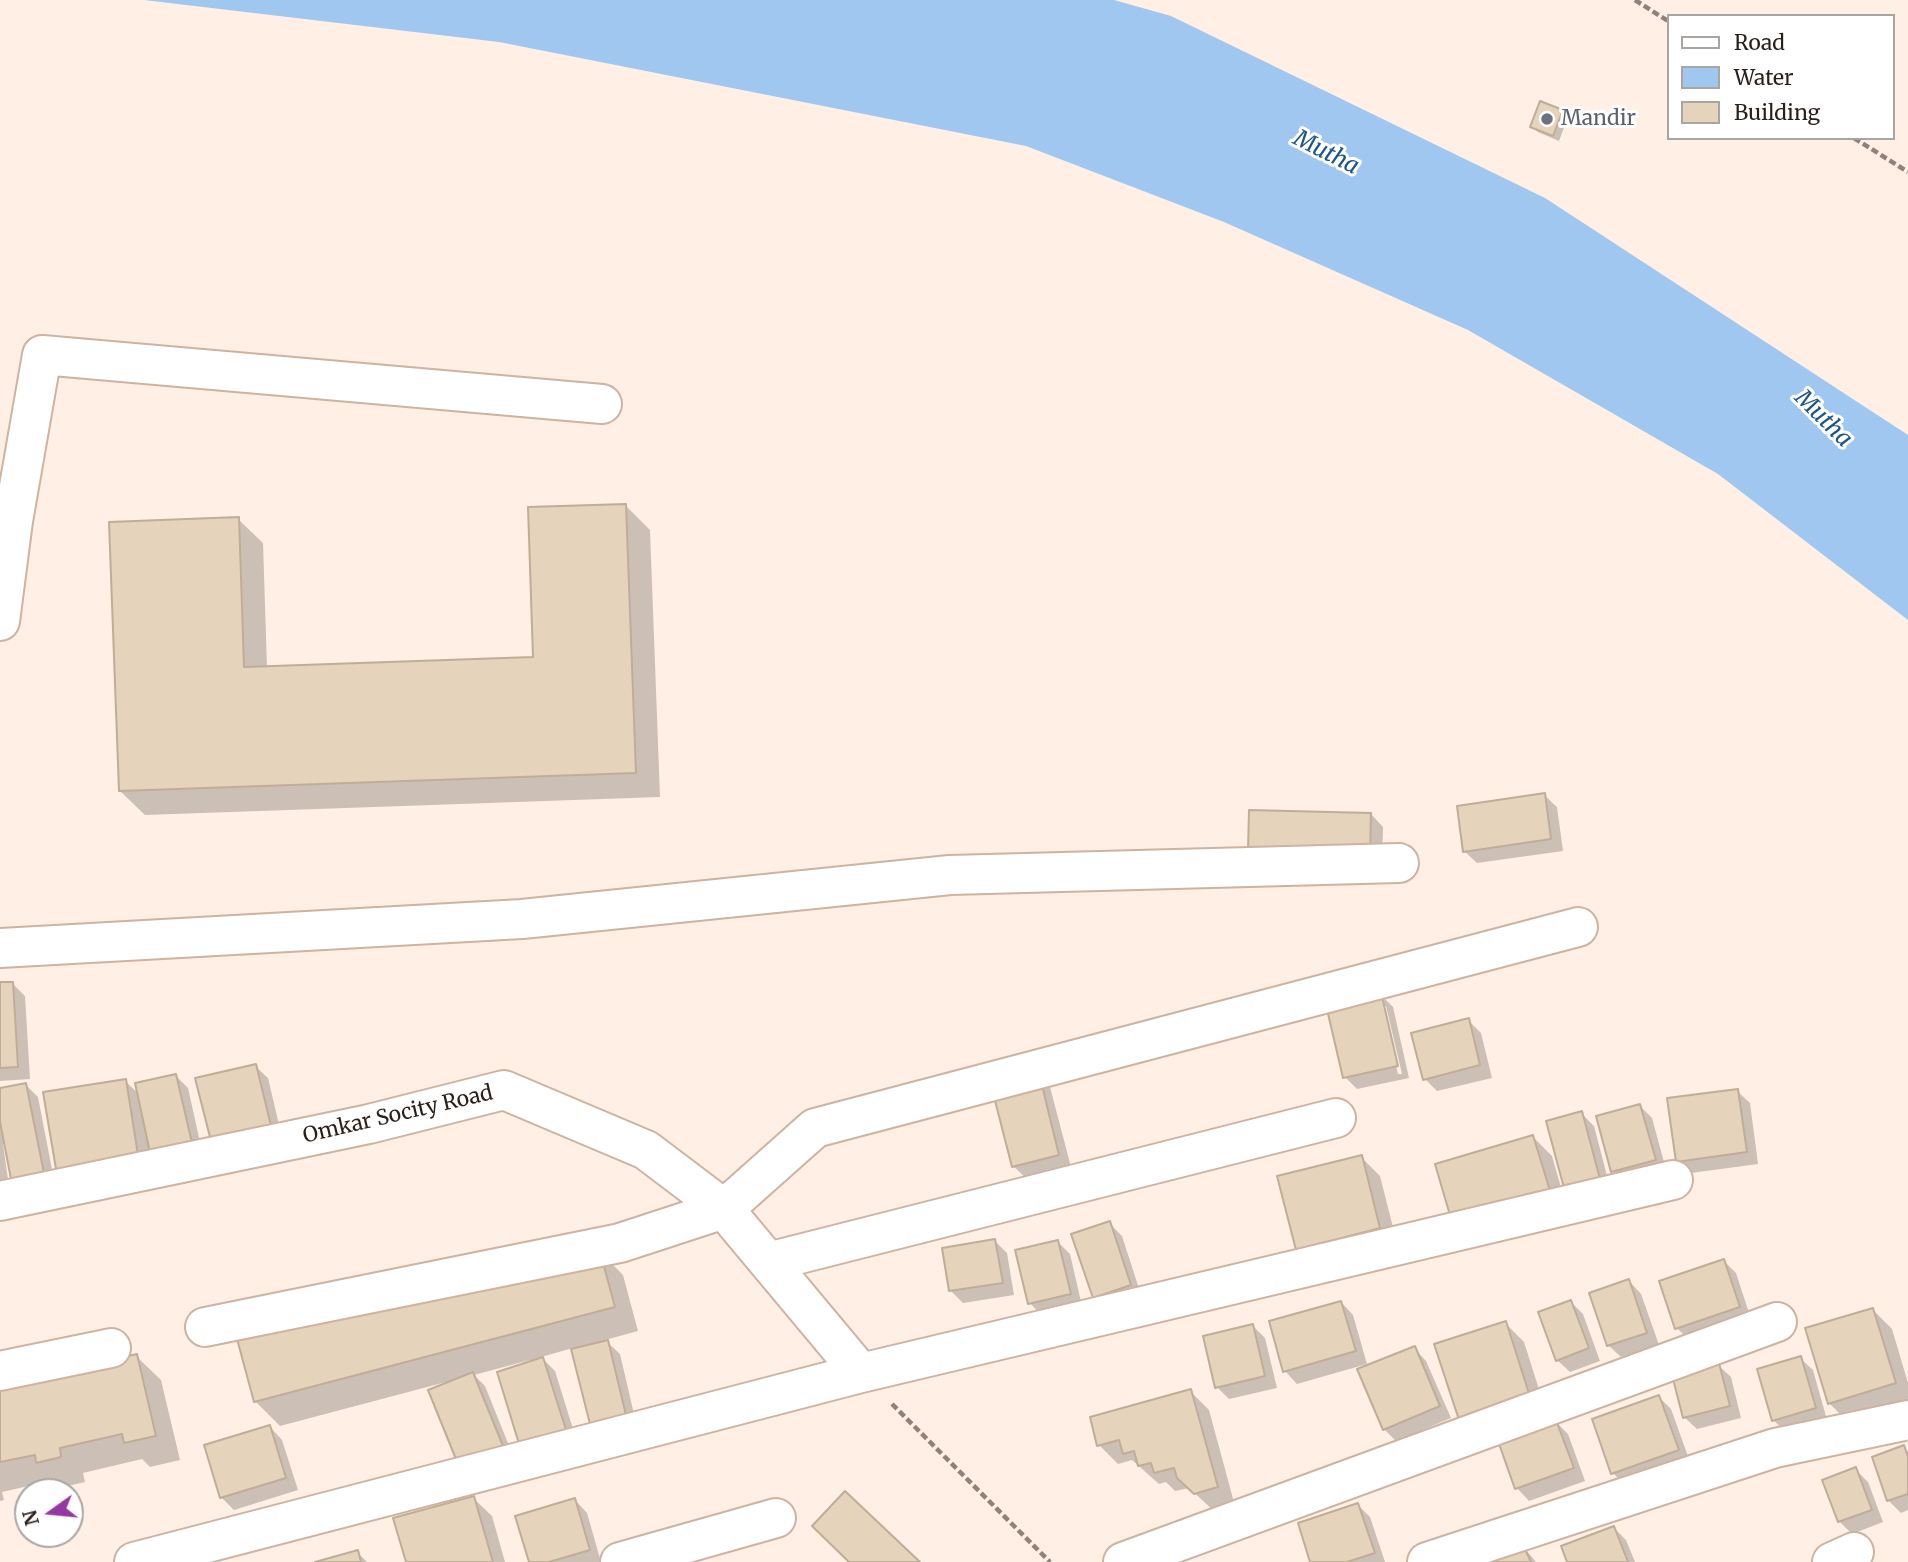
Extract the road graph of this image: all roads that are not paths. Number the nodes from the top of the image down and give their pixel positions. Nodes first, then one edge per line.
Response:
1 (603, 404) dead end
2 (0, 621) edge
3 (1399, 863) dead end
4 (1578, 927) dead end
5 (0, 948) edge
6 (1336, 1118) dead end
7 (1673, 1180) dead end
8 (0, 1201) edge
9 (724, 1209) junction
10 (768, 1262) junction
11 (1777, 1322) dead end
12 (205, 1327) dead end
13 (111, 1348) dead end
14 (0, 1371) edge
15 (861, 1373) junction
16 (1908, 1420) edge
17 (776, 1518) dead end
18 (134, 1562) edge
19 (620, 1562) edge
20 (1123, 1562) edge
21 (1427, 1562) edge

1 - 2 street
3 - 5 street
4 - 9 street
6 - 10 street
7 - 15 street
8 - 9 street, Omkar Socity Road
9 - 10 street, Omkar Socity Road
9 - 12 street
10 - 15 street, Omkar Socity Road
11 - 20 street
13 - 14 street
15 - 18 street
16 - 21 street
17 - 19 street

